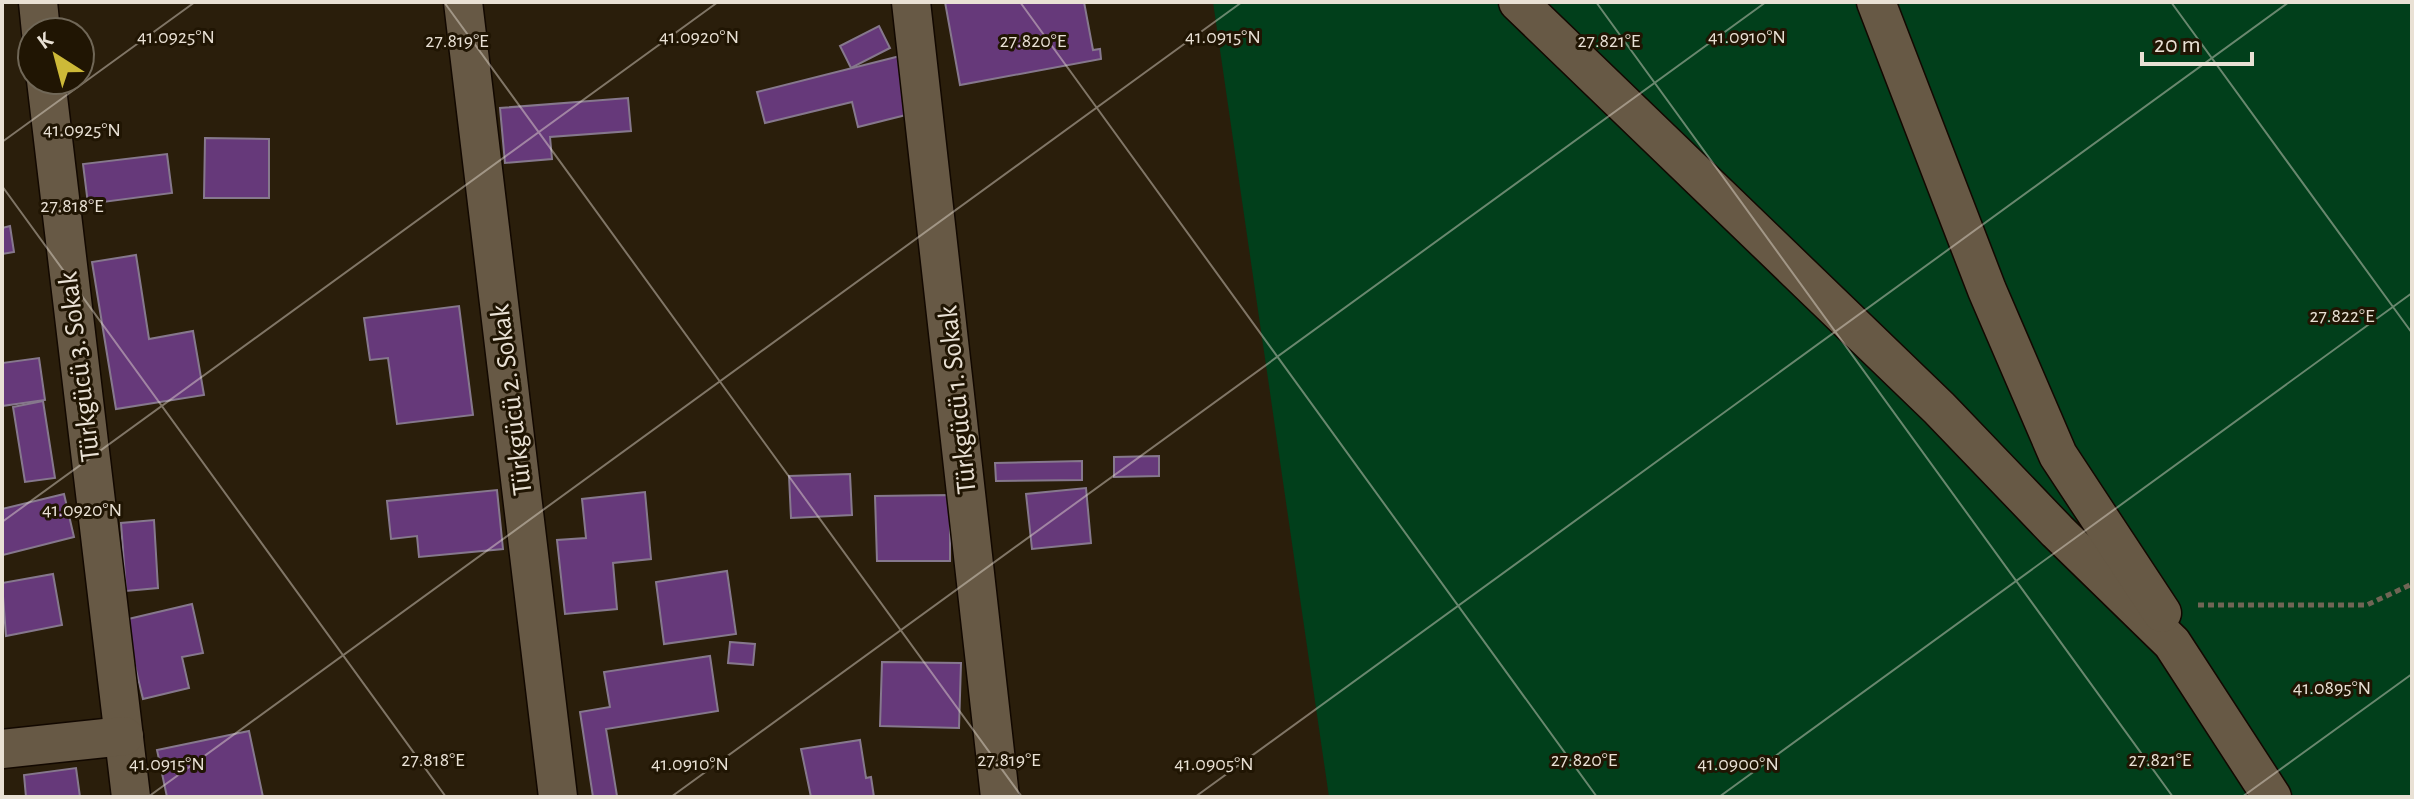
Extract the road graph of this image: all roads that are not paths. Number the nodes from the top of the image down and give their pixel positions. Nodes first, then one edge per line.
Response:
1 (463, 2) edge
2 (911, 2) edge
3 (1518, 2) edge
4 (1876, 2) edge
5 (48, 96) edge
6 (2172, 643) junction
7 (124, 736) junction
8 (2, 749) edge
9 (131, 797) edge
10 (558, 797) edge
11 (1000, 797) edge
12 (2272, 797) edge

1 - 10 street, Türkgücü 2. Sokak
2 - 11 street, Türkgücü 1. Sokak
3 - 6 street
4 - 6 street
5 - 7 street, Türkgücü 3. Sokak
6 - 12 street
7 - 8 street
7 - 9 street, Türkgücü 3. Sokak

